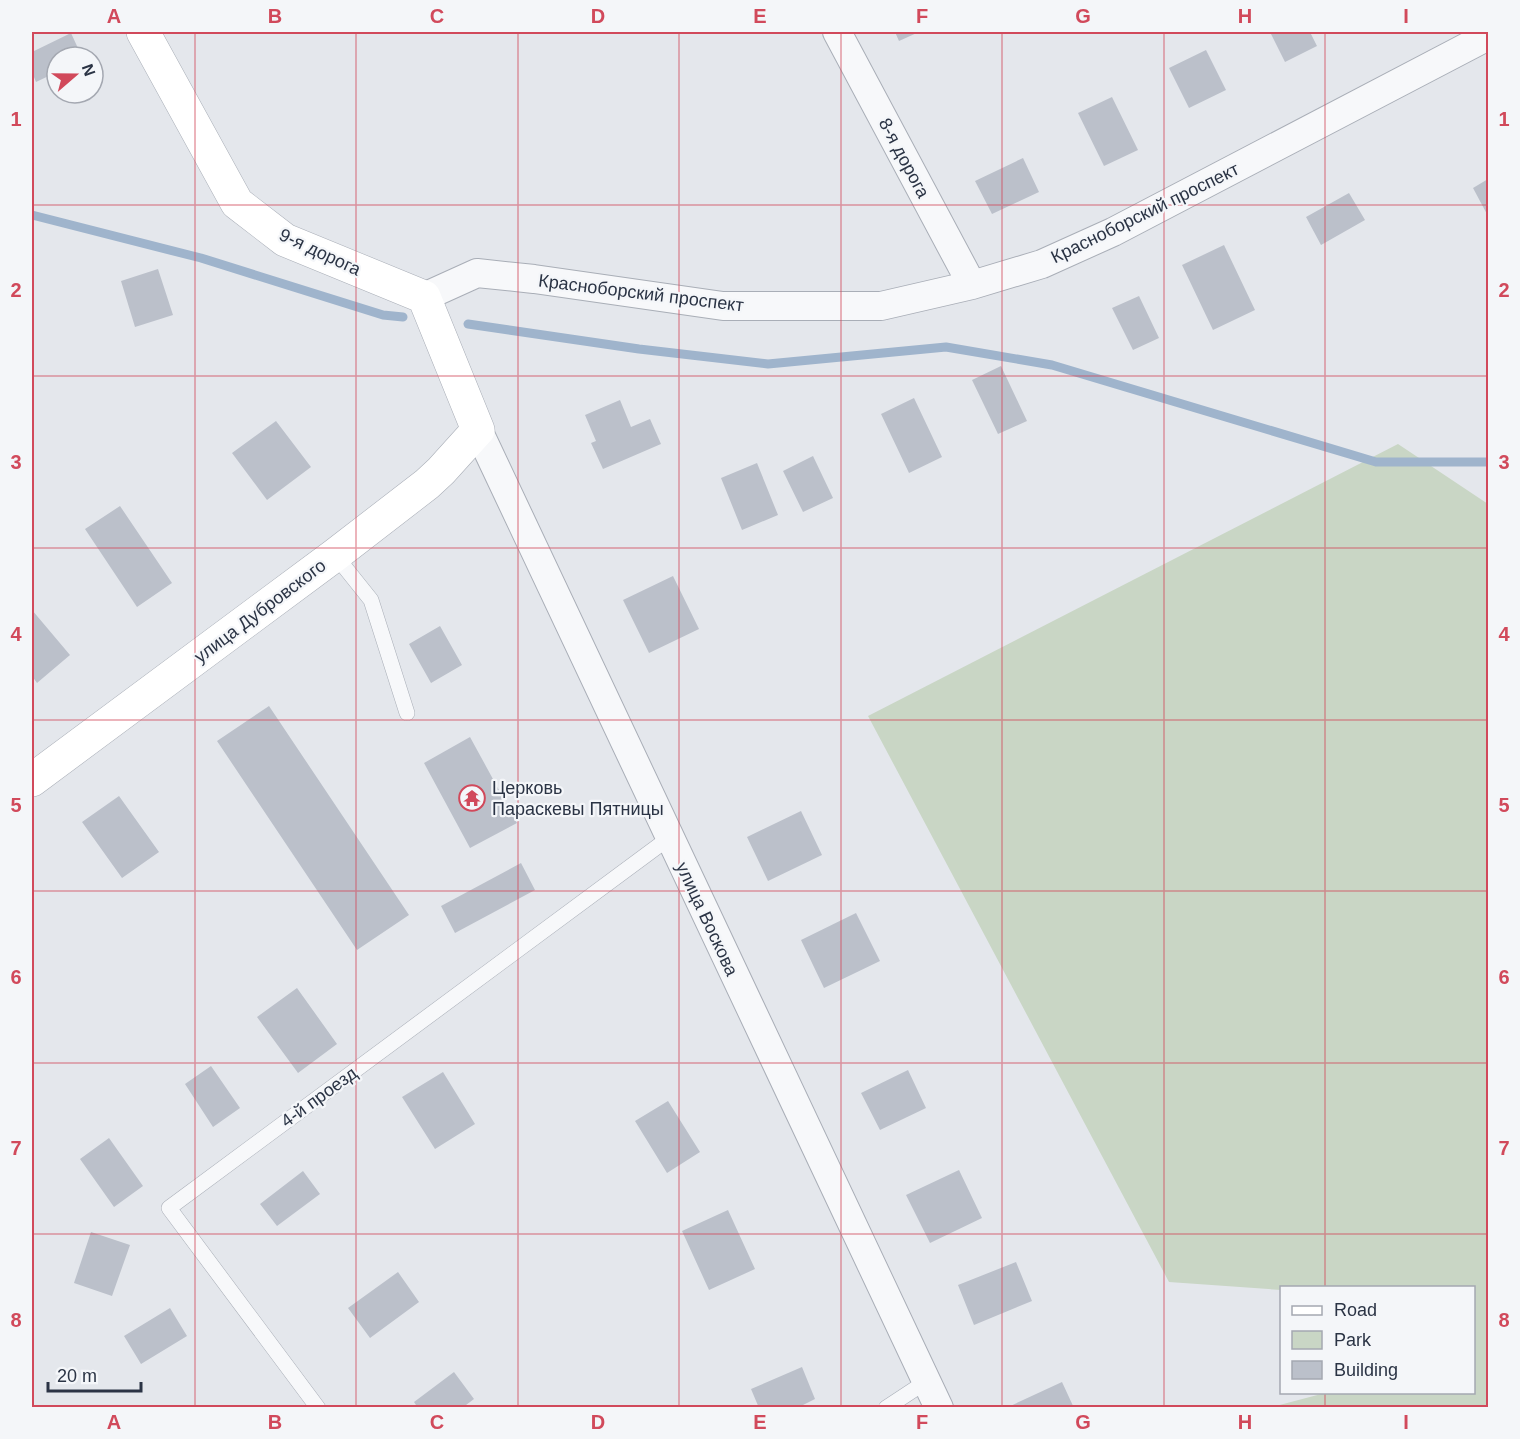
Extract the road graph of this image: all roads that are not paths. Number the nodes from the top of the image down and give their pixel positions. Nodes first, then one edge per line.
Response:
1 (143, 32) edge
2 (837, 32) edge
3 (1488, 36) edge
4 (972, 285) junction
5 (424, 297) junction
6 (478, 430) junction
7 (335, 555) junction
8 (407, 713) dead end
9 (32, 780) edge
10 (669, 838) junction
11 (927, 1381) junction
12 (318, 1407) edge
13 (886, 1407) edge
14 (939, 1407) edge

1 - 5 street, 9-я дорога
2 - 4 street, 8-я дорога
3 - 4 street, Красноборский проспект
4 - 5 street, Красноборский проспект
5 - 6 street
6 - 7 street, улица Дубровского
6 - 10 street, улица Воскова
7 - 8 lane
7 - 9 street, улица Дубровского
10 - 11 street, улица Воскова
10 - 12 lane, 4-й проезд
11 - 13 lane
11 - 14 street, улица Воскова

